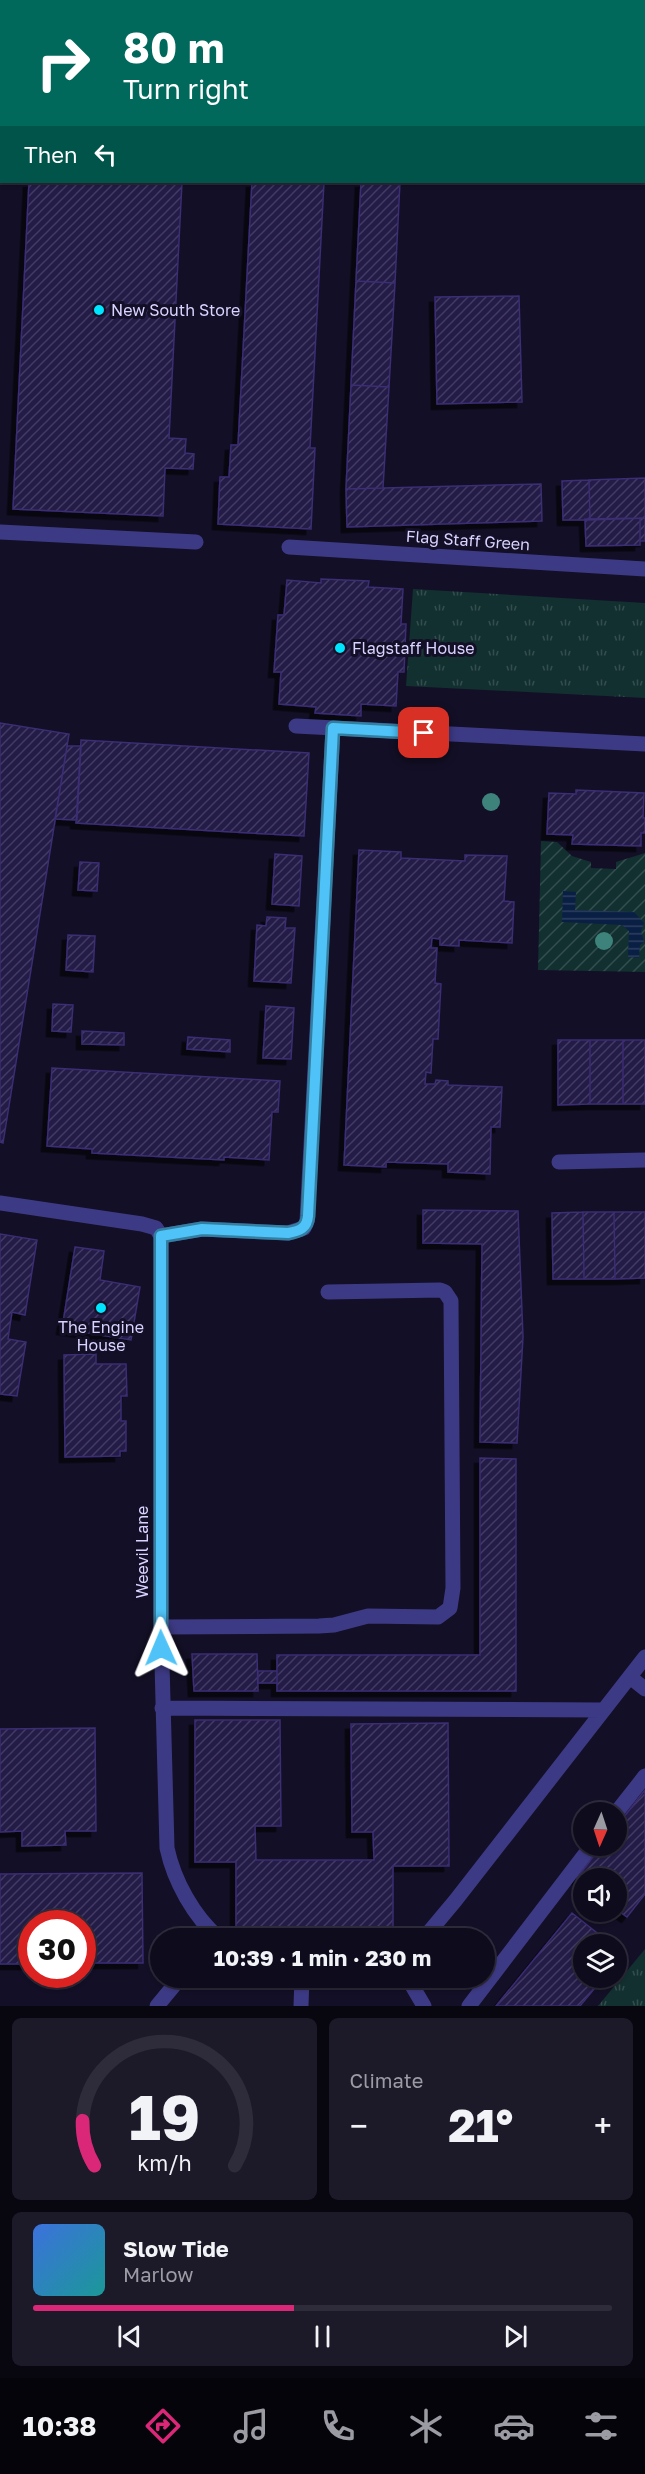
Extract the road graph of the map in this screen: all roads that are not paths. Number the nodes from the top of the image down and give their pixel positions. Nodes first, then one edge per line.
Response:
1 (0, 532) edge
2 (196, 542) dead end
3 (289, 546) dead end
4 (645, 569) edge
5 (296, 726) dead end
6 (333, 728) junction
7 (645, 744) edge
8 (645, 1160) edge
9 (559, 1162) dead end
10 (0, 1203) edge
11 (161, 1236) junction
12 (328, 1292) dead end
13 (161, 1627) junction
14 (645, 1657) edge
15 (630, 1677) junction
16 (645, 1689) edge
17 (162, 1708) junction
18 (603, 1710) junction
19 (645, 1776) edge
20 (625, 1802) edge
21 (584, 1856) edge
22 (208, 1928) edge
23 (432, 1928) edge
24 (172, 1988) edge
25 (302, 1988) edge
26 (413, 1988) edge
27 (157, 2006) edge
28 (302, 2006) edge
29 (424, 2006) edge
30 (469, 2006) edge

1 - 2 street
3 - 4 street, Flag Staff Green
5 - 6 street
6 - 7 street
6 - 11 street
8 - 9 street
10 - 11 street
11 - 13 street, Weevil Lane
12 - 13 street
13 - 17 street, Weevil Lane
14 - 15 street
15 - 16 street
15 - 18 street
17 - 18 street
17 - 22 street, Weevil Lane
18 - 23 street
19 - 20 street
21 - 30 street
24 - 27 street
25 - 28 street
26 - 29 street

